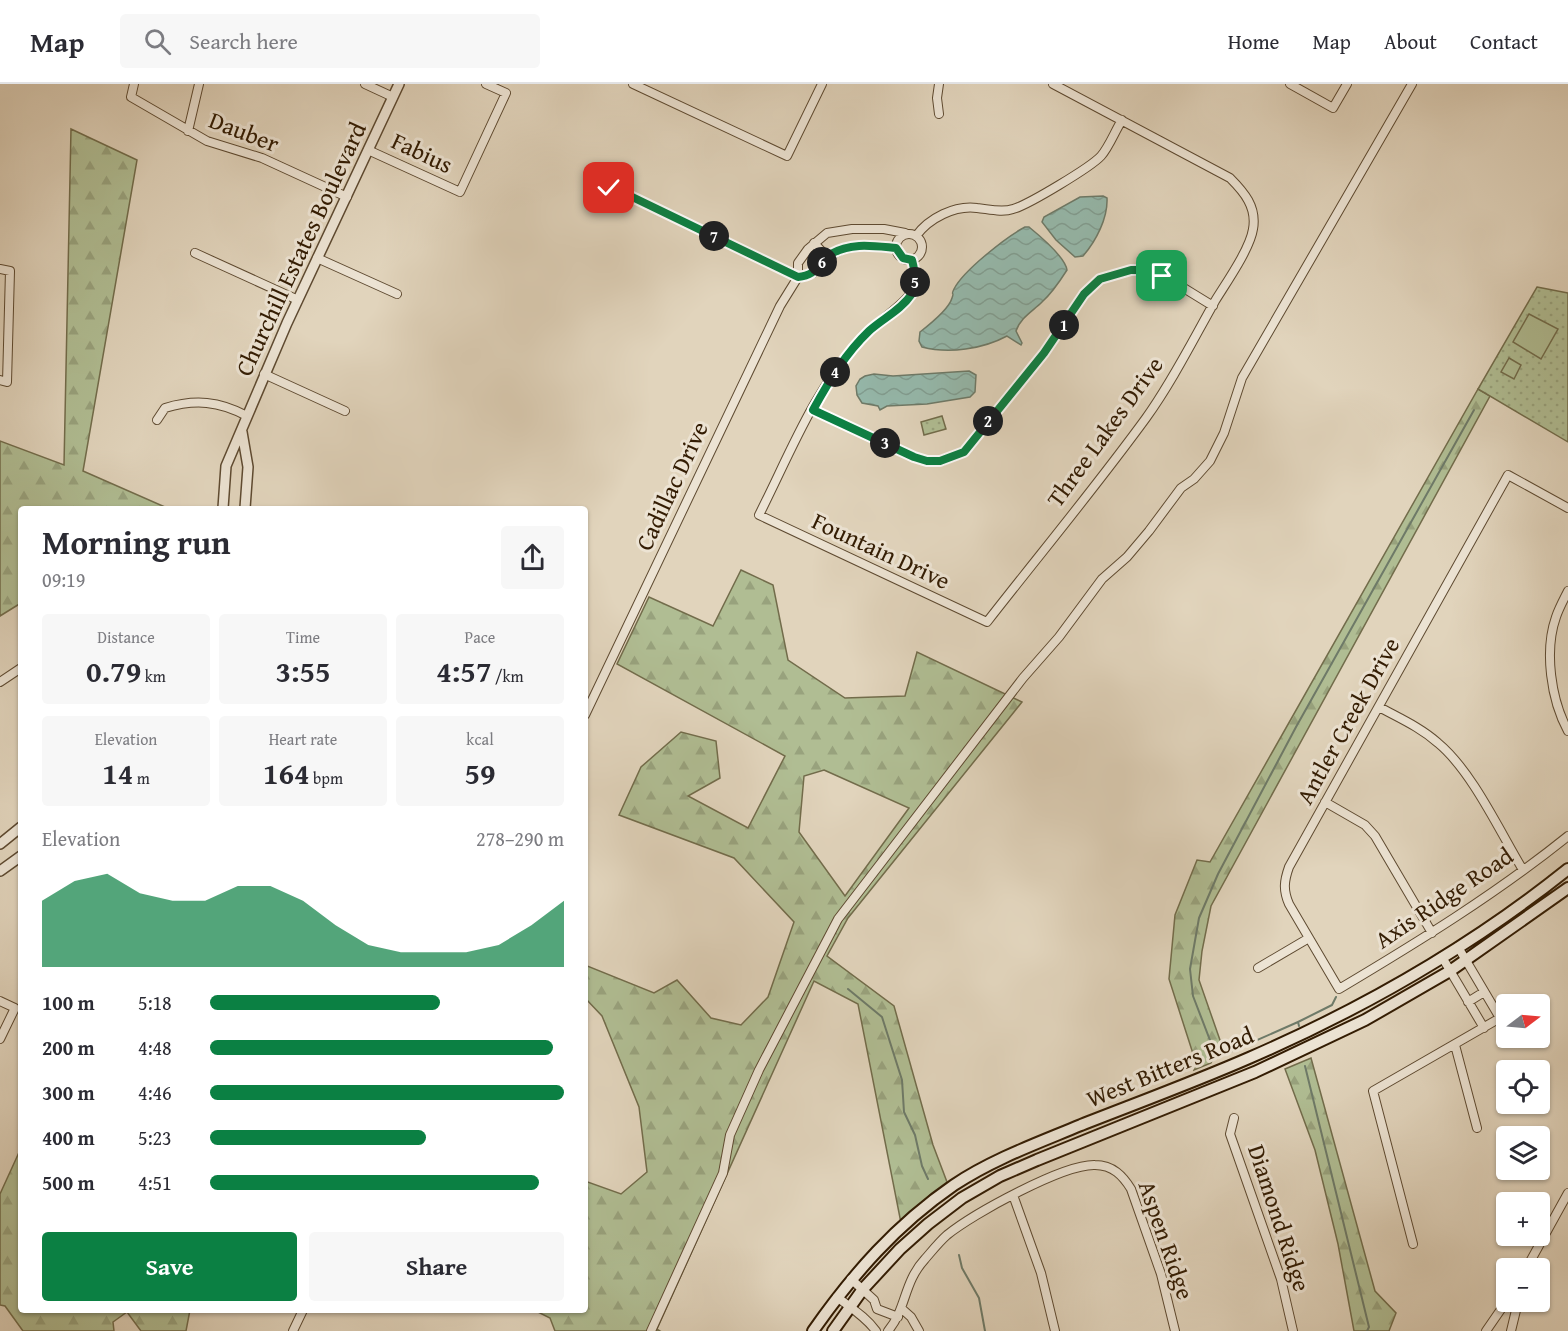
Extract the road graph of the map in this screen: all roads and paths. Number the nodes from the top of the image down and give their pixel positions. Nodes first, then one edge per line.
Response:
1 (134, 84) edge
2 (199, 84) edge
3 (365, 84) edge
4 (399, 84) edge
5 (486, 84) edge
6 (633, 84) edge
7 (822, 84) edge
8 (939, 84) edge
9 (1053, 84) edge
10 (1290, 84) edge
11 (1347, 84) edge
12 (1412, 84) edge
13 (393, 97) junction
14 (939, 114) dead end
15 (1122, 120) junction
16 (189, 131) junction
17 (368, 150) junction
18 (609, 188) dead end
19 (346, 197) junction
20 (861, 229) junction
21 (905, 233) junction
22 (916, 236) junction
23 (814, 243) junction
24 (861, 245) junction
25 (896, 248) junction
26 (195, 253) dead end
27 (827, 257) junction
28 (317, 258) junction
29 (912, 260) junction
30 (0, 269) edge
31 (798, 277) junction
32 (397, 294) dead end
33 (298, 300) junction
34 (1213, 306) junction
35 (264, 374) junction
36 (4, 381) edge
37 (813, 410) junction
38 (345, 411) dead end
39 (247, 416) junction
40 (157, 420) dead end
41 (242, 432) junction
42 (223, 506) edge
43 (245, 506) edge
44 (1568, 508) edge
45 (1568, 591) edge
46 (987, 622) joint
47 (18, 670) edge
48 (0, 682) edge
49 (1378, 707) junction
50 (588, 709) edge
51 (1568, 731) edge
52 (1325, 802) junction
53 (18, 830) edge
54 (1568, 836) edge
55 (0, 844) edge
56 (18, 858) edge
57 (1568, 869) edge
58 (1522, 870) junction
59 (0, 871) edge
60 (1568, 888) edge
61 (1432, 933) junction
62 (1309, 938) junction
63 (1458, 946) junction
64 (1442, 957) junction
65 (1466, 960) junction
66 (1258, 968) dead end
67 (1450, 971) junction
68 (1339, 989) joint
69 (1484, 992) junction
70 (0, 1001) edge
71 (1468, 1002) junction
72 (1496, 1009) edge
73 (1496, 1022) edge
74 (1484, 1028) junction
75 (0, 1039) edge
76 (1455, 1045) junction
77 (1250, 1058) junction
78 (1256, 1072) junction
79 (1234, 1118) dead end
80 (1477, 1128) dead end
81 (956, 1184) junction
82 (1568, 1193) edge
83 (1013, 1195) junction
84 (962, 1198) junction
85 (1413, 1244) dead end
86 (1534, 1258) edge
87 (851, 1279) junction
88 (863, 1289) junction
89 (837, 1297) junction
90 (849, 1307) junction
91 (878, 1309) junction
92 (1499, 1312) edge
93 (1516, 1312) edge
94 (301, 1313) edge
95 (900, 1313) junction
96 (866, 1318) junction
97 (292, 1331) edge
98 (651, 1331) edge
99 (813, 1331) edge
100 (832, 1331) edge
101 (876, 1331) edge
102 (888, 1331) edge
103 (919, 1331) edge
104 (1055, 1331) edge
105 (1174, 1331) edge
106 (1293, 1331) edge
107 (1486, 1331) edge
108 (1511, 1331) edge

1 - 16 street, Dauber
2 - 16 street
3 - 13 street
4 - 13 street, Churchill Estates Boulevard
5 - 17 street, Fabius
6 - 7 street
8 - 14 street
9 - 15 street, Three Lakes Drive
10 - 11 street
12 - 98 street
13 - 17 street, Churchill Estates Boulevard
15 - 22 street
15 - 34 street, Three Lakes Drive
16 - 19 street, Dauber
17 - 19 street, Churchill Estates Boulevard
18 - 31 street
19 - 28 street, Churchill Estates Boulevard
20 - 21 street
20 - 23 street
20 - 24 street
21 - 22 street
21 - 25 street
22 - 29 street
23 - 27 street
23 - 31 street, Cadillac Drive
24 - 25 street
24 - 27 street
25 - 29 street
26 - 33 street
27 - 31 street
28 - 32 street
28 - 33 street, Churchill Estates Boulevard
29 - 37 street
30 - 36 street
31 - 50 street, Cadillac Drive
33 - 35 street, Churchill Estates Boulevard
34 - 37 street
34 - 46 street, Three Lakes Drive
35 - 38 street
35 - 39 street, Churchill Estates Boulevard
37 - 46 street, Fountain Drive
39 - 40 street
39 - 41 street, Churchill Estates Boulevard
41 - 42 street, Churchill Estates Boulevard
41 - 43 street, Churchill Estates Boulevard
44 - 49 street, Antler Creek Drive
45 - 51 street
47 - 48 street
49 - 52 street, Antler Creek Drive
49 - 58 street
52 - 61 street
52 - 62 street, Antler Creek Drive
53 - 55 street
54 - 58 street, Axis Ridge Road
56 - 59 street
57 - 63 main road, West Bitters Road
58 - 61 street, Axis Ridge Road
60 - 65 main road, West Bitters Road
61 - 68 street, Axis Ridge Road
62 - 66 street
62 - 68 street, Antler Creek Drive
63 - 64 main road, West Bitters Road
63 - 65 street
64 - 67 street
64 - 77 main road, West Bitters Road
65 - 67 main road, West Bitters Road
65 - 69 street
67 - 71 street
67 - 78 main road, West Bitters Road
69 - 71 street
69 - 72 street
70 - 75 street
71 - 74 street
73 - 74 street
74 - 76 street
76 - 80 street
76 - 85 street
77 - 78 main road
77 - 81 main road, West Bitters Road
78 - 84 main road, West Bitters Road
79 - 106 street, Diamond Ridge
81 - 84 main road
81 - 87 main road, West Bitters Road
82 - 86 street
83 - 95 street
83 - 104 street
83 - 105 street, Aspen Ridge
84 - 88 main road, West Bitters Road
87 - 88 street
87 - 89 main road, West Bitters Road
88 - 90 main road, West Bitters Road
88 - 91 street
89 - 90 street
89 - 99 main road, West Bitters Road
90 - 96 street
90 - 100 main road, West Bitters Road
91 - 95 street
91 - 96 street
92 - 107 street
93 - 108 street
94 - 97 street
95 - 102 street
95 - 103 street
96 - 101 street

